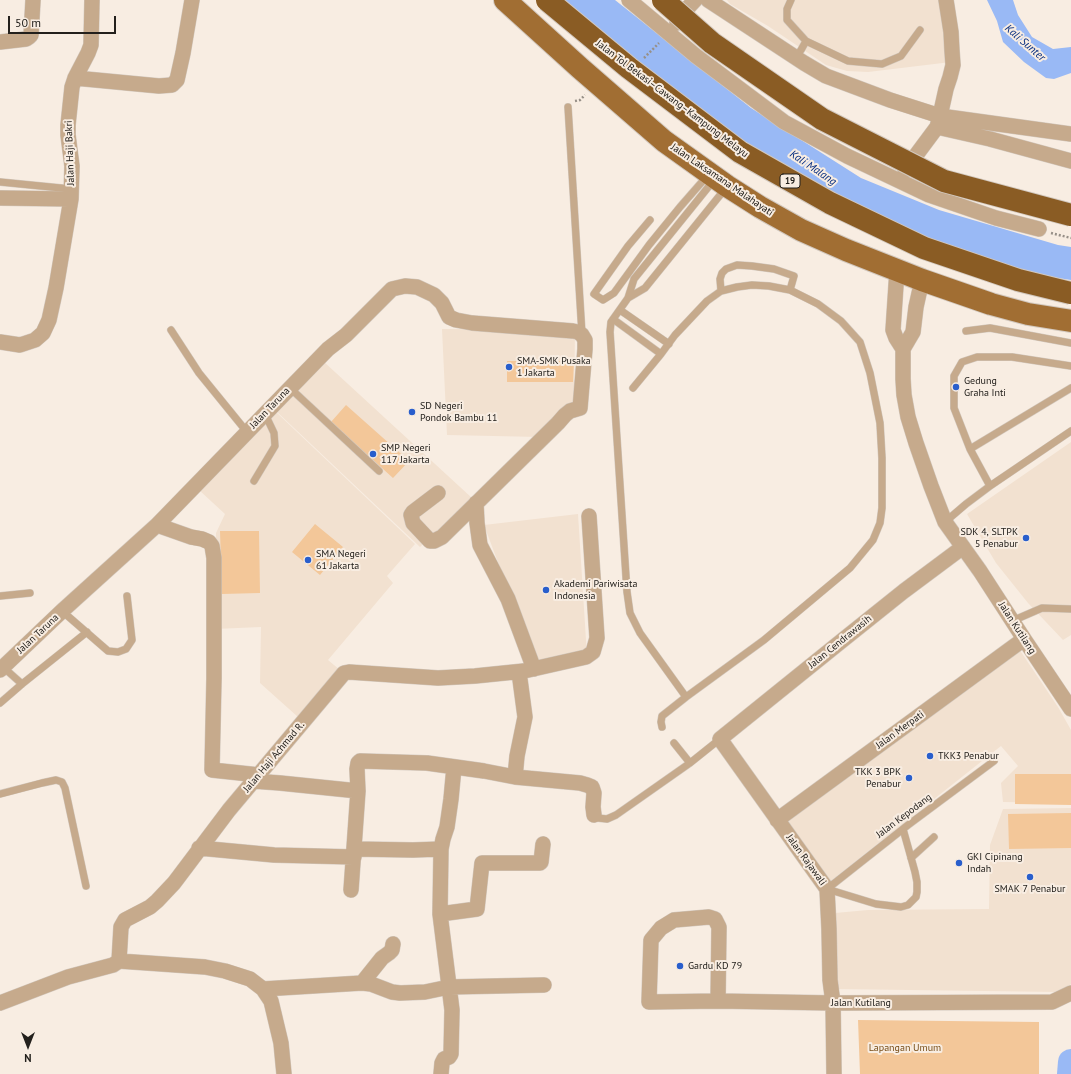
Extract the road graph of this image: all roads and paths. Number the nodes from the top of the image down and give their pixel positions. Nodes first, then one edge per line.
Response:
1 (33, 0) edge
2 (92, 0) edge
3 (192, 0) edge
4 (505, 0) edge
5 (547, 0) edge
6 (629, 0) edge
7 (663, 0) edge
8 (695, 0) edge
9 (708, 0) edge
10 (791, 0) edge
11 (946, 0) edge
12 (920, 30) dead end
13 (669, 34) junction
14 (806, 41) junction
15 (0, 42) edge
16 (794, 58) junction
17 (75, 78) junction
18 (568, 107) dead end
19 (939, 122) junction
20 (1071, 134) edge
21 (1071, 161) edge
22 (718, 179) junction
23 (897, 180) junction
24 (0, 182) edge
25 (71, 194) junction
26 (0, 198) edge
27 (1071, 215) edge
28 (650, 220) dead end
29 (1039, 229) joint
30 (1071, 238) edge
31 (897, 270) junction
32 (922, 280) junction
33 (790, 290) junction
34 (721, 291) junction
35 (1071, 293) edge
36 (628, 298) junction
37 (620, 310) junction
38 (613, 319) junction
39 (1071, 321) edge
40 (171, 330) dead end
41 (966, 331) dead end
42 (582, 335) junction
43 (0, 342) edge
44 (1071, 343) edge
45 (669, 344) junction
46 (903, 349) junction
47 (661, 354) junction
48 (1071, 366) edge
49 (290, 388) junction
50 (633, 388) dead end
51 (1071, 388) edge
52 (265, 414) junction
53 (1071, 431) edge
54 (247, 432) junction
55 (970, 449) junction
56 (379, 471) dead end
57 (254, 482) dead end
58 (990, 486) junction
59 (438, 493) dead end
60 (476, 503) junction
61 (588, 516) dead end
62 (945, 522) junction
63 (157, 525) junction
64 (963, 547) junction
65 (30, 592) dead end
66 (0, 596) edge
67 (127, 596) dead end
68 (1071, 609) edge
69 (62, 611) junction
70 (1012, 621) junction
71 (87, 632) junction
72 (1024, 639) junction
73 (2, 669) edge
74 (534, 669) junction
75 (519, 672) junction
76 (22, 684) junction
77 (686, 697) junction
78 (0, 703) edge
79 (1071, 709) edge
80 (662, 728) dead end
81 (720, 739) junction
82 (674, 742) dead end
83 (994, 761) dead end
84 (690, 763) junction
85 (454, 767) junction
86 (515, 777) junction
87 (256, 778) junction
88 (358, 790) junction
89 (0, 794) edge
90 (594, 815) joint
91 (777, 820) junction
92 (903, 829) junction
93 (934, 837) dead end
94 (543, 844) dead end
95 (199, 848) junction
96 (441, 849) junction
97 (354, 853) junction
98 (911, 858) junction
99 (86, 886) dead end
100 (827, 889) junction
101 (351, 890) dead end
102 (440, 914) junction
103 (393, 944) dead end
104 (119, 961) junction
105 (362, 983) junction
106 (544, 985) dead end
107 (449, 987) junction
108 (263, 990) junction
109 (1071, 993) edge
110 (718, 1001) junction
111 (0, 1003) edge
112 (832, 1003) junction
113 (284, 1074) edge
114 (441, 1074) edge
115 (834, 1074) edge

1 - 15 street
2 - 17 street, Jalan Haji Bakri
3 - 17 street
4 - 22 main road, Jalan Laksamana Malahayati
5 - 35 highway, Jalan Tol Bekasi–Cawang–Kampung Melayu / 19, bridge
6 - 13 street
7 - 27 highway, bridge
8 - 13 street
9 - 16 street
10 - 14 lane
11 - 19 street
12 - 14 lane
13 - 23 street
14 - 16 lane
16 - 19 street
17 - 25 street, Jalan Haji Bakri
18 - 42 lane
19 - 20 street
19 - 21 street
19 - 23 street
22 - 28 lane
22 - 31 main road, Jalan Laksamana Malahayati
22 - 36 lane
22 - 36 lane
23 - 29 street
24 - 25 lane
25 - 26 street
25 - 43 street, Jalan Haji Bakri
29 - 30 path
31 - 32 main road, Jalan Laksamana Malahayati
31 - 46 street
32 - 39 main road, Jalan Laksamana Malahayati
32 - 46 street
33 - 34 lane
33 - 34 lane
33 - 77 lane
34 - 45 lane
36 - 37 lane
37 - 38 lane
37 - 45 lane
38 - 47 lane
38 - 77 lane
40 - 54 lane
41 - 44 lane
42 - 49 street, Jalan Taruna
42 - 60 street
45 - 47 lane
46 - 62 street, Jalan Kutilang
47 - 50 lane
48 - 55 lane
49 - 52 street, Jalan Taruna
49 - 56 lane
51 - 55 lane
52 - 54 street, Jalan Taruna
52 - 57 lane
53 - 58 lane
54 - 63 street, Jalan Taruna
55 - 58 lane
58 - 62 lane
59 - 60 street
60 - 74 street
61 - 74 street
62 - 64 street, Jalan Kutilang
63 - 69 street, Jalan Taruna
63 - 87 street
64 - 70 street, Jalan Kutilang
64 - 81 street, Jalan Cendrawasih
65 - 66 lane
67 - 71 lane
68 - 70 lane
69 - 71 lane
69 - 73 street, Jalan Taruna
70 - 72 street, Jalan Kutilang
71 - 76 lane
72 - 79 street, Jalan Kutilang
72 - 91 street, Jalan Merpati
73 - 76 lane
74 - 75 street
75 - 86 street
75 - 87 street, Jalan Haji Achmad R.
76 - 78 lane
77 - 80 lane
81 - 84 lane
81 - 91 street, Jalan Rajawali
82 - 84 lane
83 - 92 lane, Jalan Kepodang
84 - 90 lane
85 - 86 street
85 - 88 street
85 - 96 street
86 - 90 street
87 - 88 street
87 - 95 street, Jalan Haji Achmad R.
88 - 97 street
89 - 99 lane
91 - 100 street, Jalan Rajawali
92 - 98 lane
92 - 100 lane, Jalan Kepodang
93 - 98 lane
94 - 102 street
95 - 97 street
95 - 104 street, Jalan Haji Achmad R.
96 - 97 street
96 - 102 street
97 - 101 street
98 - 100 lane
100 - 112 street, Jalan Rajawali
102 - 107 street
103 - 105 street
104 - 108 street
104 - 111 street
105 - 107 street
105 - 108 street
106 - 107 street
107 - 114 street
108 - 113 street
109 - 112 street, Jalan Kutilang
110 - 110 street, Jalan Kutilang
110 - 112 street, Jalan Kutilang
112 - 115 street, Jalan Rajawali

